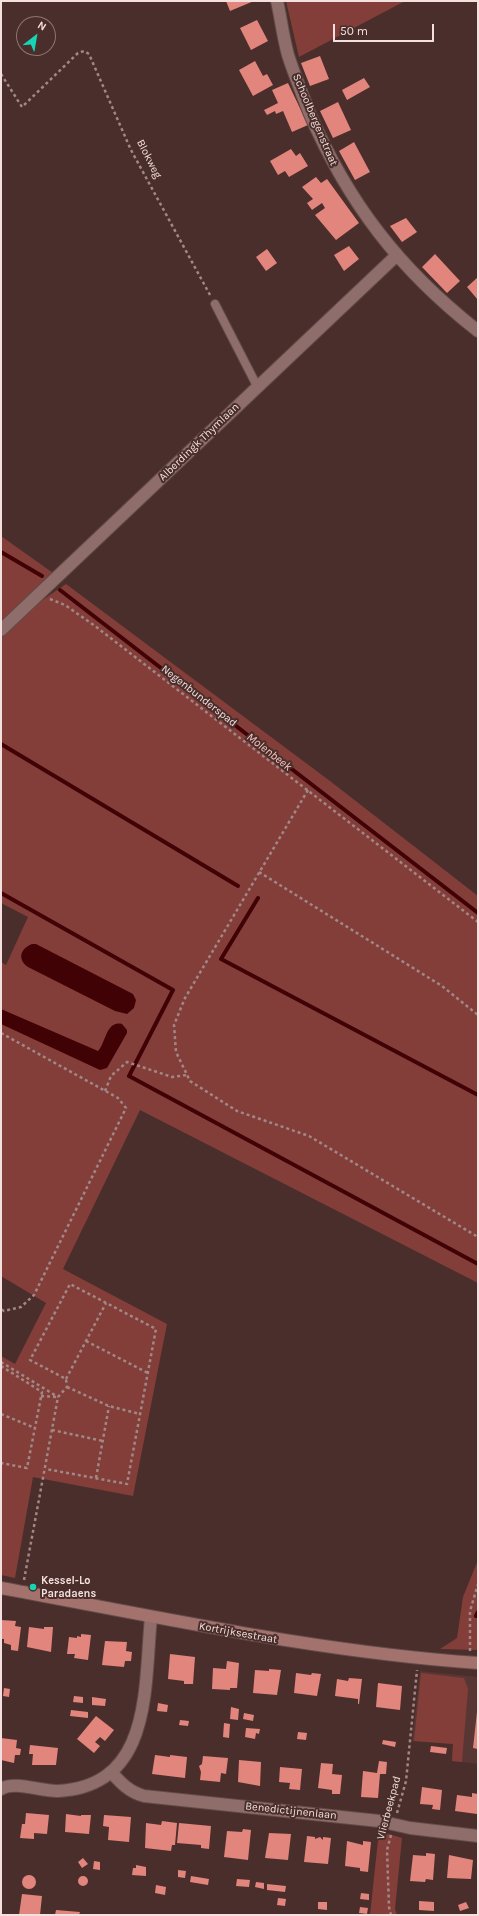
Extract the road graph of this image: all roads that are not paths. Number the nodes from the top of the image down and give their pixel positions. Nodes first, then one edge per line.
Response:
1 (277, 1) edge
2 (397, 254) junction
3 (214, 304) road end
4 (478, 331) edge
5 (257, 386) junction
6 (1, 630) edge
7 (1, 1588) edge
8 (150, 1617) junction
9 (474, 1663) edge
10 (112, 1772) junction
11 (1, 1789) edge
12 (478, 1836) edge

1 - 2 street, Schoolbergenstraat
2 - 4 street, Schoolbergenstraat
2 - 5 street, Alberdingk Thymlaan
3 - 5 lane
5 - 6 street, Alberdingk Thymlaan
7 - 8 street, Kortrijksestraat
8 - 9 street, Kortrijksestraat
8 - 10 street
10 - 11 street
10 - 12 street, Benedictijnenlaan

